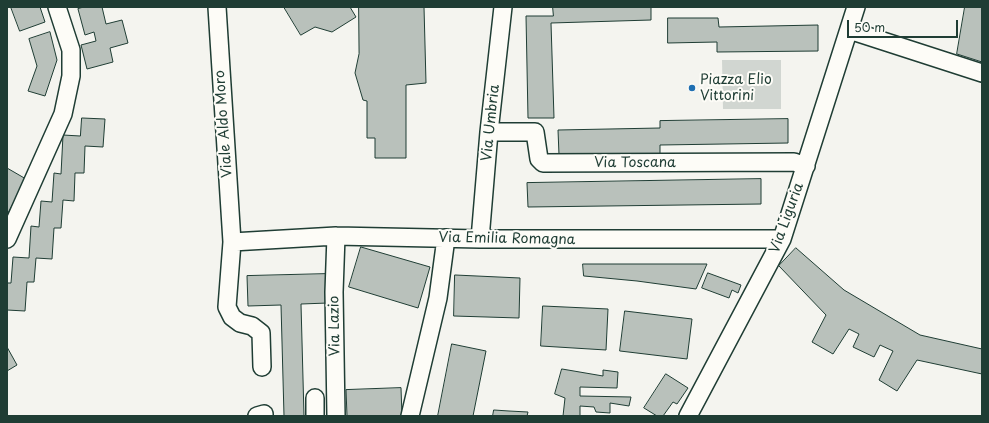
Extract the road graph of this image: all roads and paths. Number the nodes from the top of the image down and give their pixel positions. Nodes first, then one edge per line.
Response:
1 (57, 7) edge
2 (217, 7) edge
3 (503, 7) edge
4 (854, 8) edge
5 (849, 30) junction
6 (982, 73) edge
7 (489, 132) junction
8 (806, 166) junction
9 (336, 236) junction
10 (446, 238) junction
11 (7, 239) edge
12 (480, 239) junction
13 (782, 240) junction
14 (232, 242) junction
15 (262, 367) dead end
16 (315, 398) dead end
17 (315, 416) edge
18 (336, 416) edge
19 (410, 416) edge
20 (688, 416) edge

1 - 11 street
2 - 14 street, Viale Aldo Moro
3 - 7 street, Via Umbria
4 - 5 street, Via Liguria
5 - 6 street
5 - 8 street, Via Liguria
7 - 8 street, Via Toscana
7 - 12 street, Via Umbria
8 - 13 street, Via Liguria
9 - 10 street, Via Emilia Romagna
9 - 14 street, Via Emilia Romagna
9 - 18 street, Via Lazio
10 - 12 street, Via Emilia Romagna
10 - 19 street
12 - 13 street, Via Emilia Romagna
13 - 20 street, Via Liguria
14 - 15 street, Viale Aldo Moro
16 - 17 street

